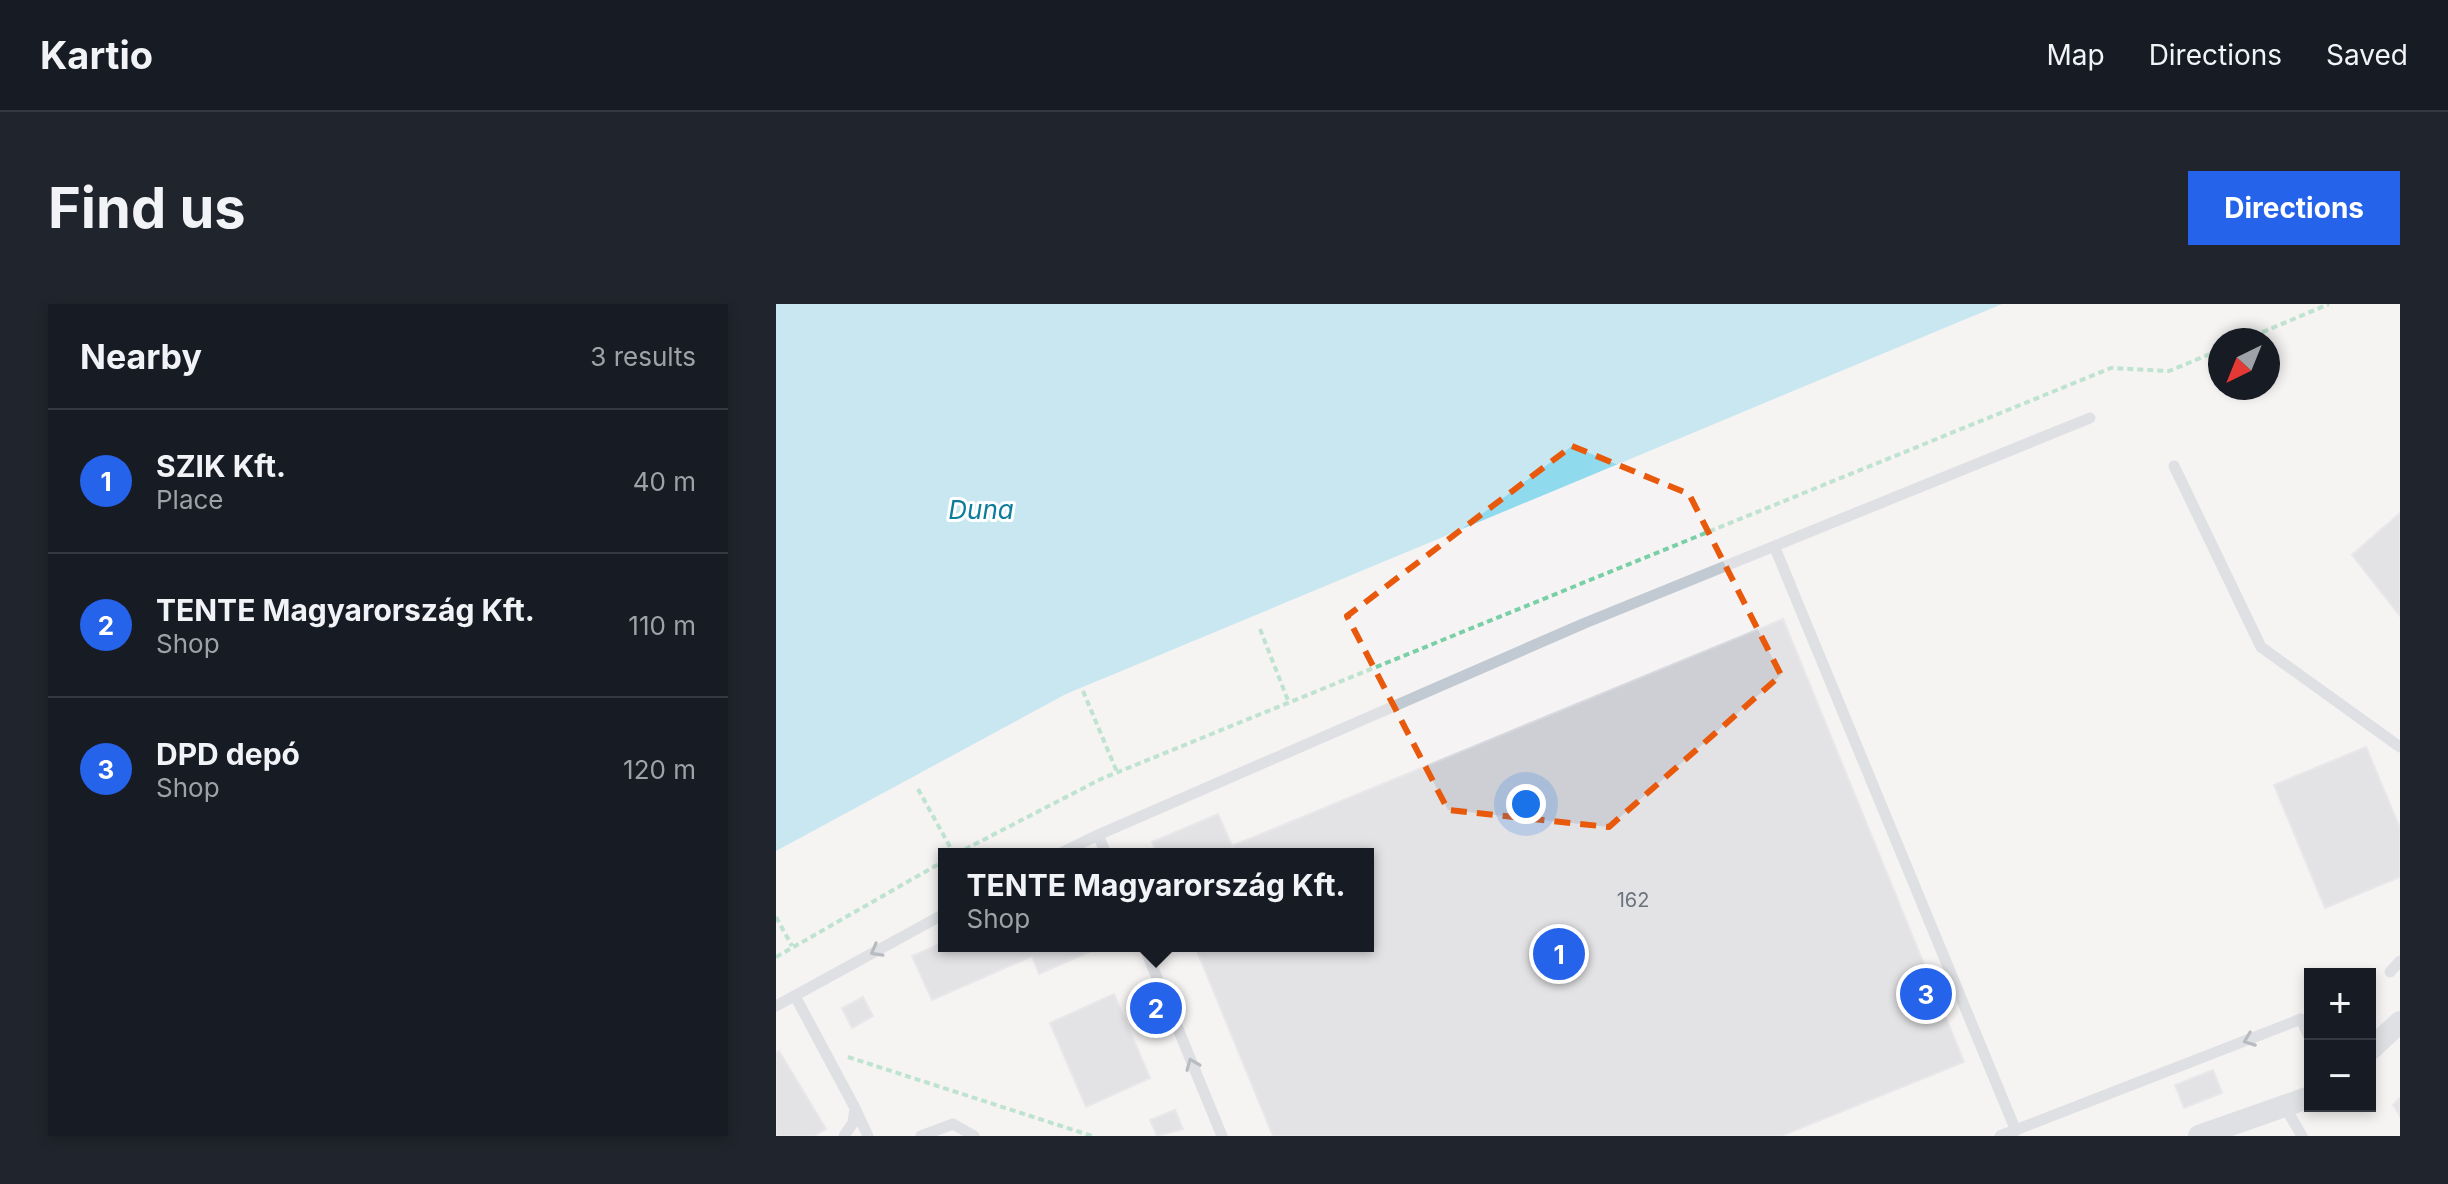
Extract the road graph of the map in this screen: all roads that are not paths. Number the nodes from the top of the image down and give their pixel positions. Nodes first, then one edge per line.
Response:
1 (2090, 418) dead end
2 (2174, 466) dead end
3 (1775, 548) junction
4 (2400, 747) edge
5 (1098, 835) junction
6 (1071, 848) edge
7 (1103, 848) edge
8 (938, 917) edge
9 (1146, 952) edge
10 (2400, 961) edge
11 (2390, 972) dead end
12 (795, 996) junction
13 (776, 1006) edge
14 (2400, 1022) edge
15 (2304, 1026) edge
16 (2376, 1044) edge
17 (2304, 1099) edge
18 (2285, 1107) junction
19 (855, 1108) junction
20 (2016, 1131) junction
21 (844, 1136) edge
22 (868, 1136) edge
23 (921, 1136) edge
24 (974, 1136) edge
25 (1222, 1136) edge
26 (2000, 1136) edge
27 (2199, 1136) edge
28 (2302, 1136) edge

1 - 3 lane
2 - 4 lane
3 - 5 lane
3 - 20 lane
5 - 6 lane
5 - 7 lane
8 -> 12 lane
25 -> 9 lane
10 - 11 lane
12 - 13 lane
12 - 19 lane
14 - 16 street
15 -> 20 lane
17 - 18 street
18 - 27 street
18 - 28 lane
19 - 21 lane
19 - 22 lane
20 - 26 lane
23 - 24 lane

